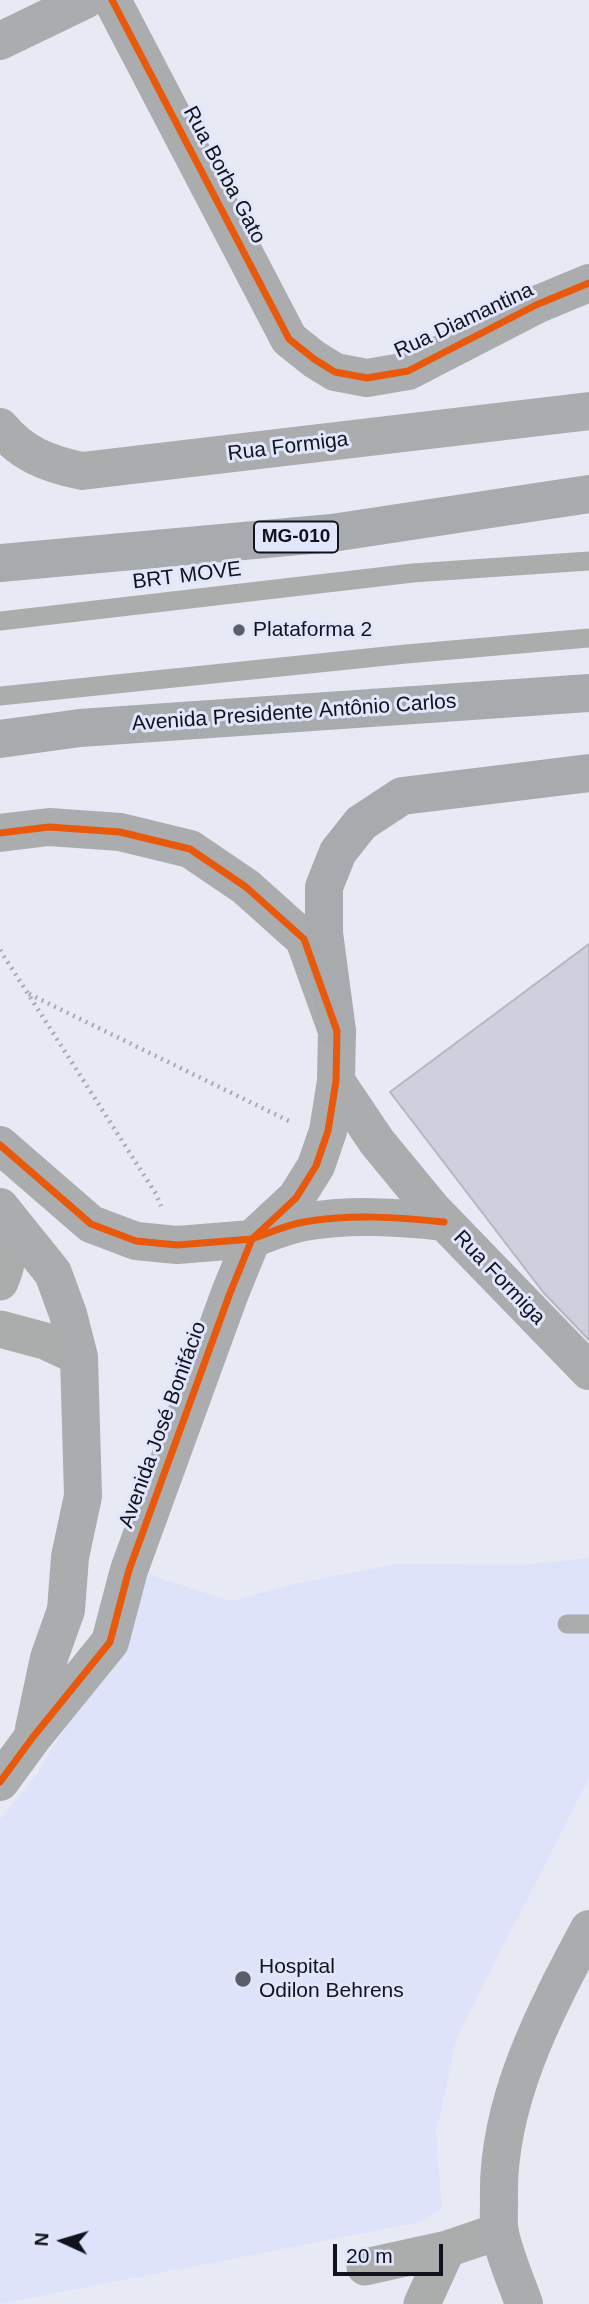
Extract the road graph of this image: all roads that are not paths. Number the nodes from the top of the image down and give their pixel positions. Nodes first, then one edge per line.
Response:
1 (85, 0) edge
2 (112, 0) edge
3 (0, 41) edge
4 (589, 283) edge
5 (314, 359) joint
6 (589, 411) edge
7 (0, 427) edge
8 (589, 494) edge
9 (589, 561) edge
10 (0, 563) edge
11 (0, 621) edge
12 (589, 638) edge
13 (589, 692) edge
14 (0, 696) edge
15 (0, 739) edge
16 (589, 773) edge
17 (0, 833) edge
18 (337, 1031) junction
19 (336, 1081) junction
20 (0, 1119) edge
21 (0, 1145) edge
22 (58, 1194) junction
23 (0, 1207) edge
24 (444, 1222) junction
25 (252, 1239) junction
26 (0, 1282) edge
27 (0, 1329) edge
28 (79, 1357) junction
29 (589, 1371) edge
30 (70, 1557) junction
31 (129, 1570) junction
32 (567, 1623) dead end
33 (589, 1624) edge
34 (33, 1737) junction
35 (0, 1782) edge
36 (589, 1929) edge
37 (500, 2231) junction
38 (447, 2249) junction
39 (365, 2267) dead end
40 (422, 2304) edge
41 (524, 2304) edge

1 - 3 street
2 - 5 street, Rua Borba Gato
4 - 5 street, Rua Diamantina
6 - 7 street, Rua Formiga
8 - 10 highway, MG-010
9 - 11 lane, BRT MOVE
12 - 14 lane
13 - 15 highway, Avenida Presidente Antônio Carlos
16 - 18 highway
17 - 18 street
18 - 19 street
19 - 24 street, Rua Formiga
19 - 25 street
20 - 22 street
21 - 22 street
22 - 25 street
23 - 26 street
23 - 28 street, Avenida José Bonifácio
24 - 25 street
24 - 29 street, Rua Formiga
25 - 31 street, Avenida José Bonifácio
27 - 28 street
28 - 30 street, Avenida José Bonifácio
30 - 31 street
30 - 34 street, Avenida José Bonifácio
31 - 34 street, Avenida José Bonifácio
32 - 33 lane
34 - 35 street, Avenida José Bonifácio
36 - 37 street
37 - 38 street
37 - 41 street
38 - 39 street
38 - 40 street

